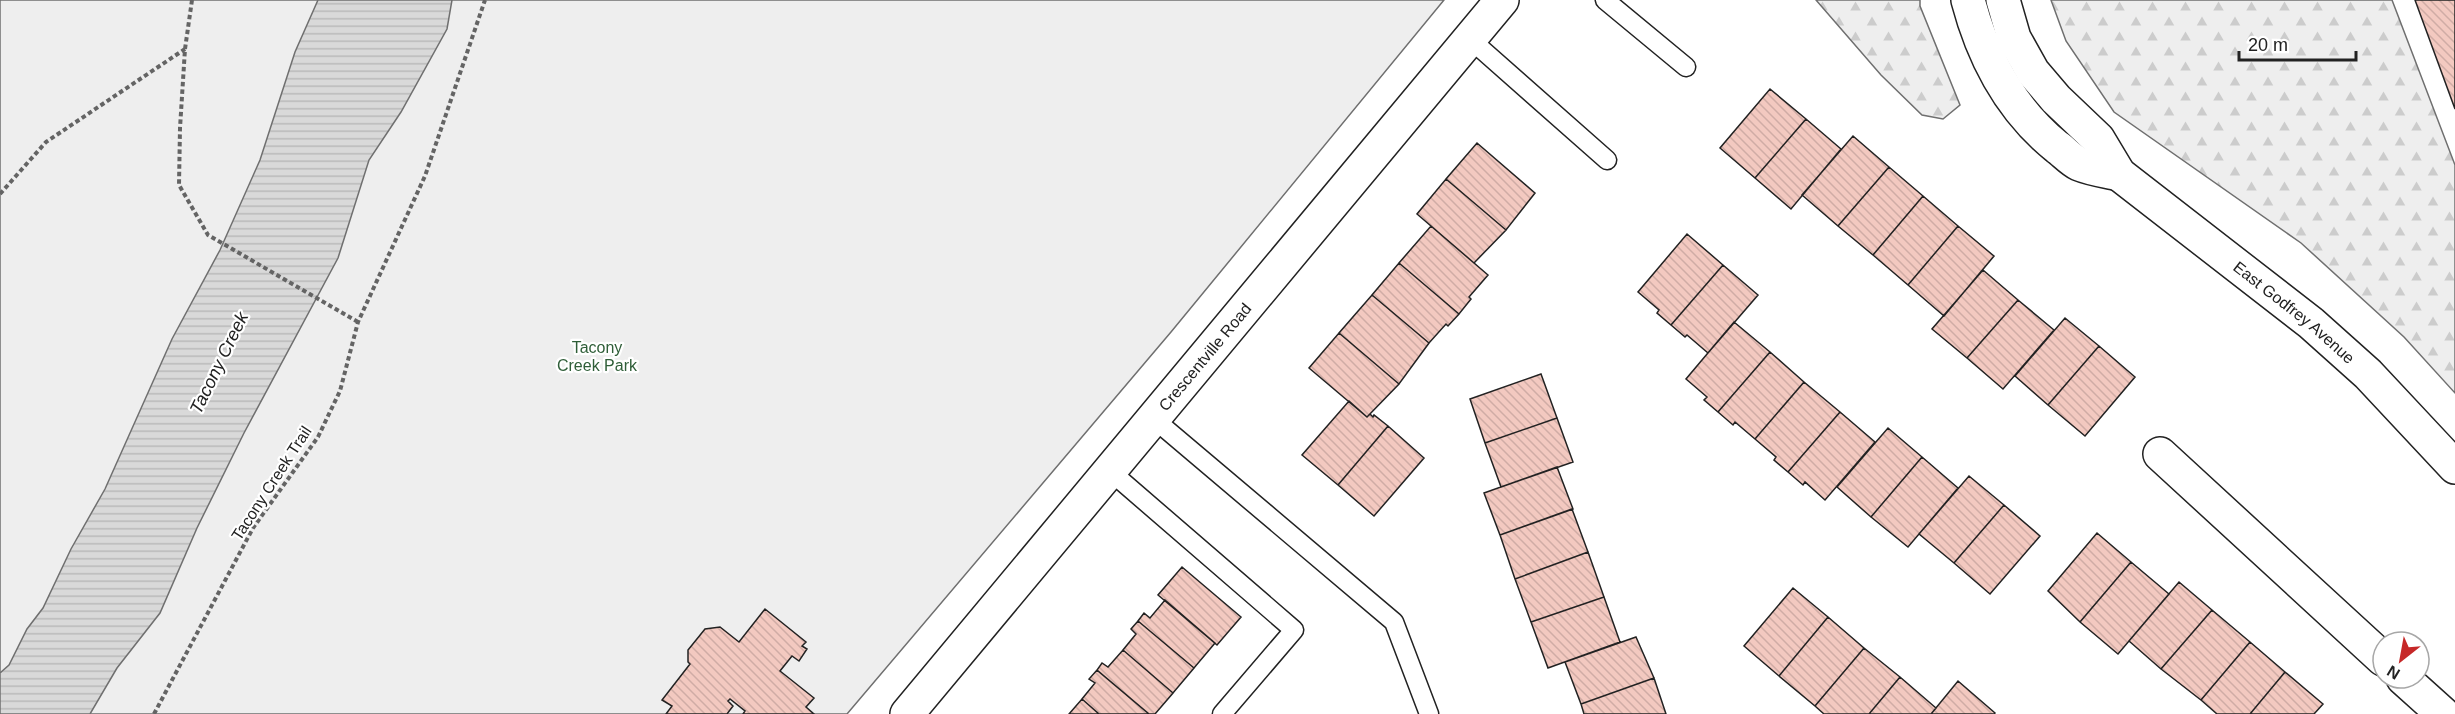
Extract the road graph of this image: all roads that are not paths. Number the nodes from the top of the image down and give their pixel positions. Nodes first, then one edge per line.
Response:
1 (1502, 0) edge
2 (1605, 0) edge
3 (1968, 0) edge
4 (2003, 0) edge
5 (1470, 39) junction
6 (1686, 67) dead end
7 (1607, 160) dead end
8 (2119, 174) junction
9 (1154, 419) junction
10 (2160, 454) dead end
11 (2455, 467) edge
12 (1110, 471) junction
13 (2371, 648) edge
14 (2416, 690) edge
15 (907, 714) edge
16 (1222, 714) edge
17 (1429, 714) edge
18 (2443, 714) edge

1 - 5 main road, Crescentville Road
2 - 6 lane
3 - 8 main road, East Godfrey Avenue
4 - 8 main road, East Godfrey Avenue
5 - 7 lane
5 - 9 main road, Crescentville Road
8 - 11 main road, East Godfrey Avenue
9 - 12 main road, Crescentville Road
9 - 17 lane
10 - 13 main road
12 - 15 main road, Crescentville Road
12 - 16 lane
14 - 18 main road

